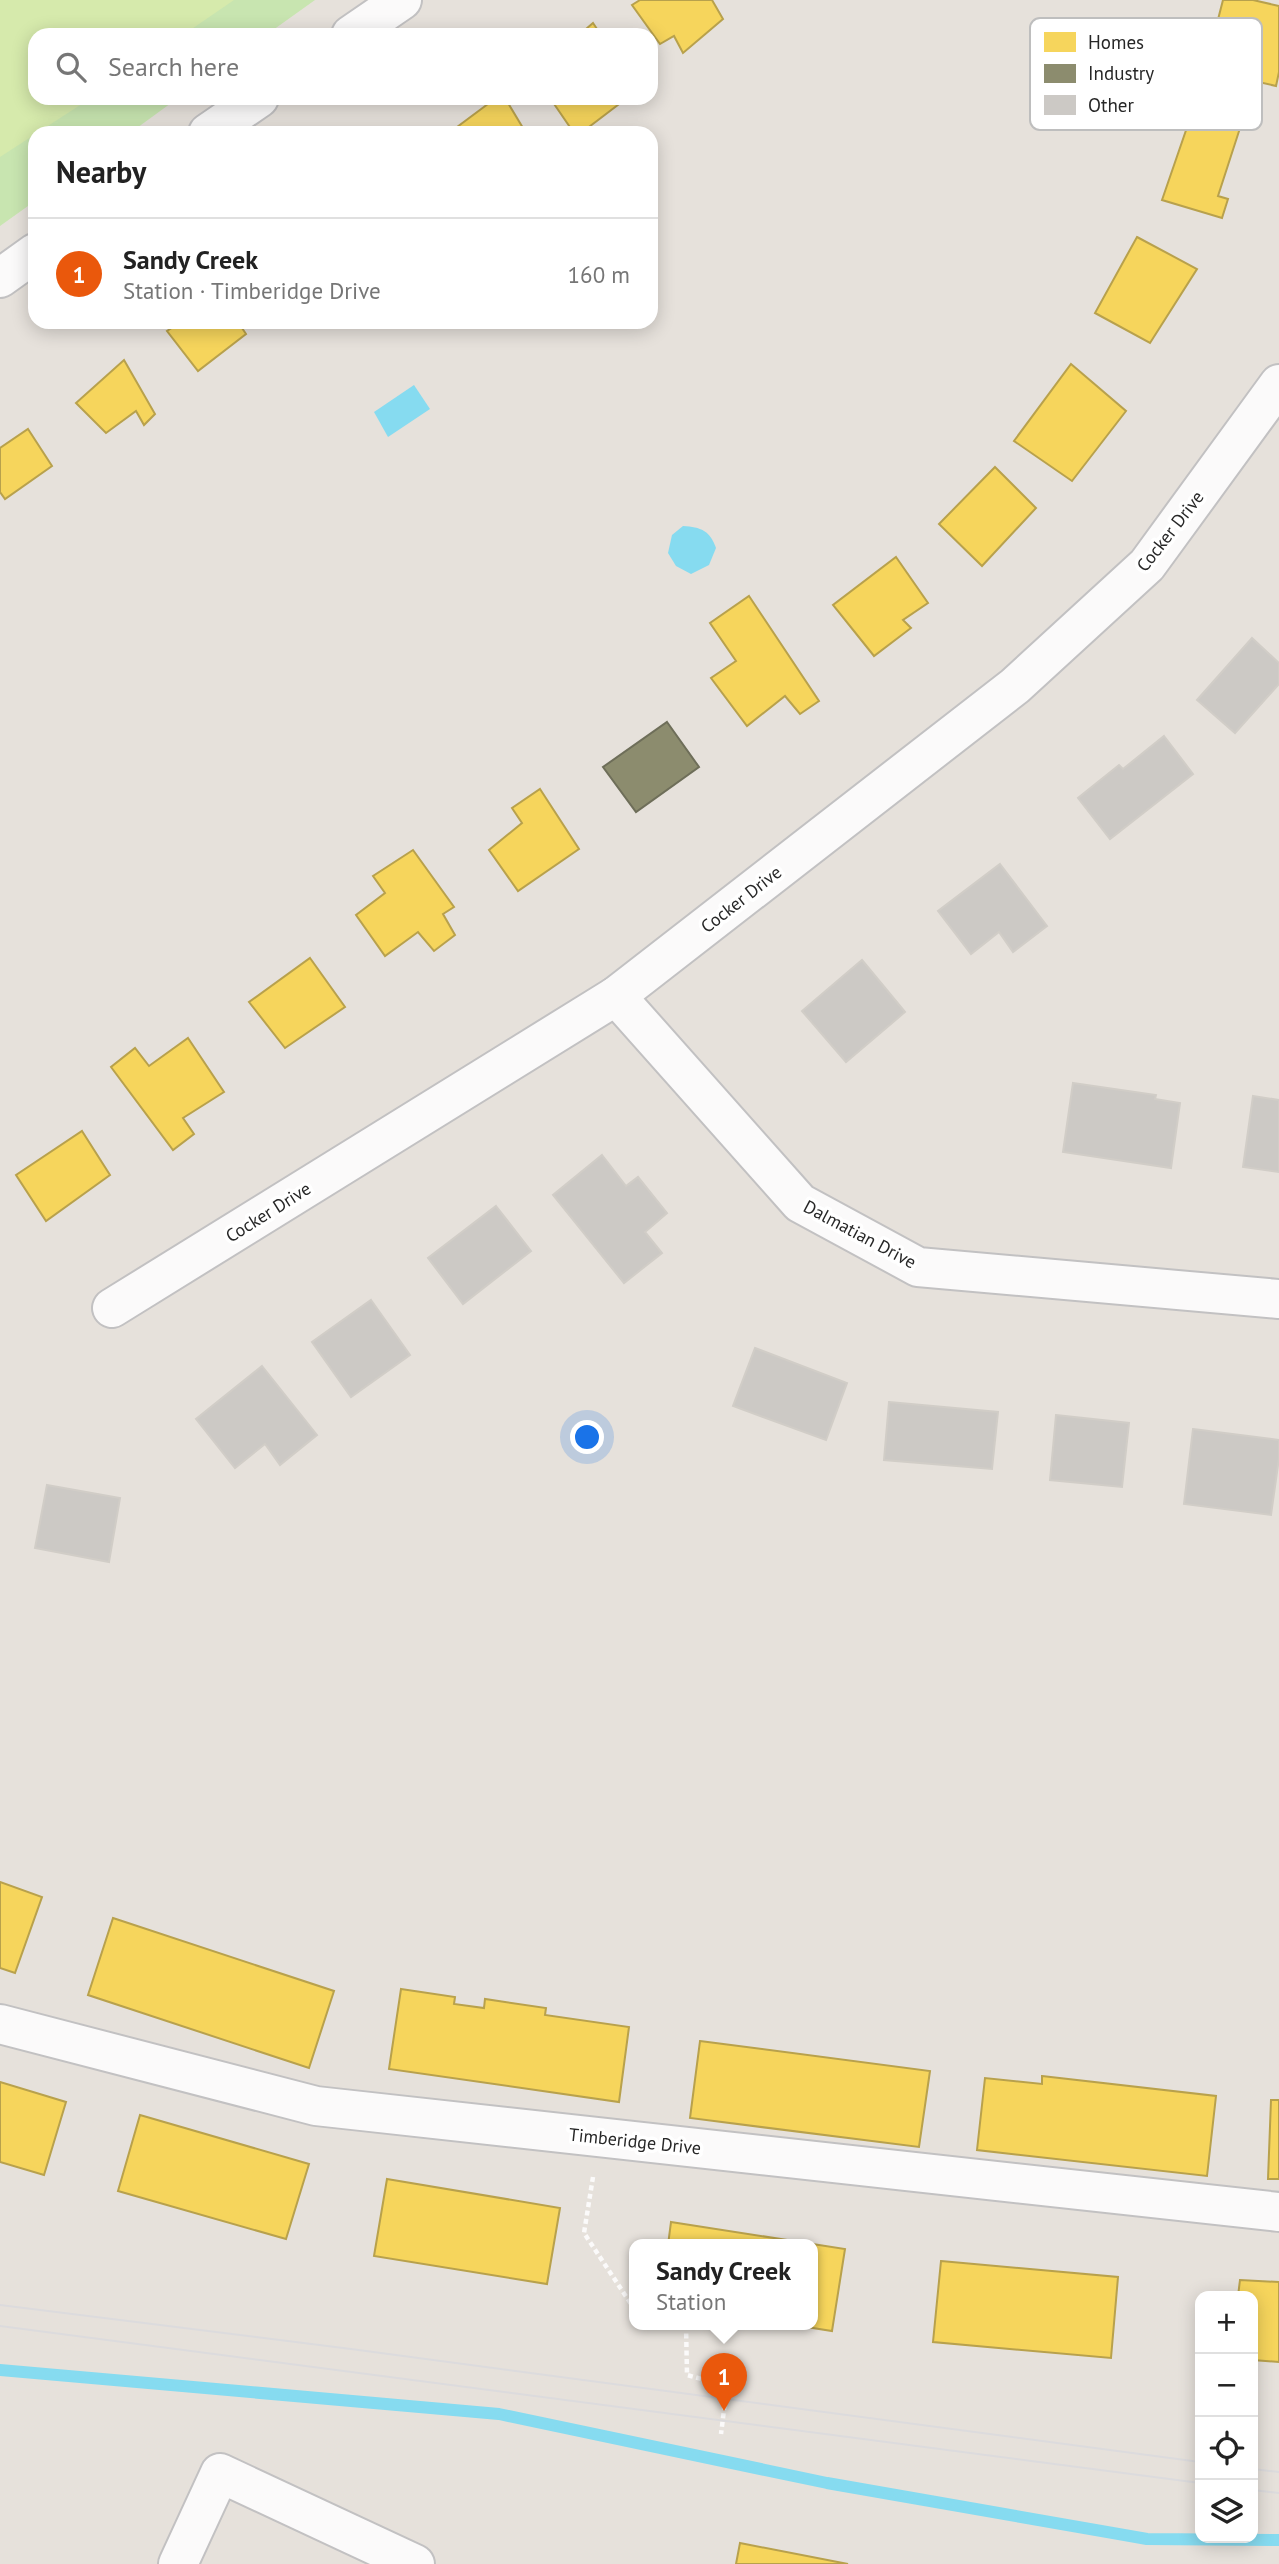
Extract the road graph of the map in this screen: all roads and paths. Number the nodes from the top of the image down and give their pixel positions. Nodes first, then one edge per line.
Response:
1 (402, 0) edge
2 (361, 28) edge
3 (249, 105) edge
4 (218, 126) edge
5 (28, 258) edge
6 (0, 278) edge
7 (1279, 384) edge
8 (616, 996) junction
9 (1279, 1299) edge
10 (112, 1308) dead end
11 (0, 2024) edge
12 (600, 2138) junction
13 (1279, 2212) edge
14 (629, 2301) edge
15 (686, 2330) edge
16 (721, 2434) dead end
17 (178, 2564) edge
18 (415, 2564) edge

1 - 2 street
3 - 4 street
5 - 6 street
7 - 8 street, Cocker Drive
8 - 9 street, Dalmatian Drive
8 - 10 street, Cocker Drive
11 - 12 street, Timberidge Drive
12 - 13 street, Timberidge Drive
12 - 14 path
15 - 16 path
17 - 18 street

